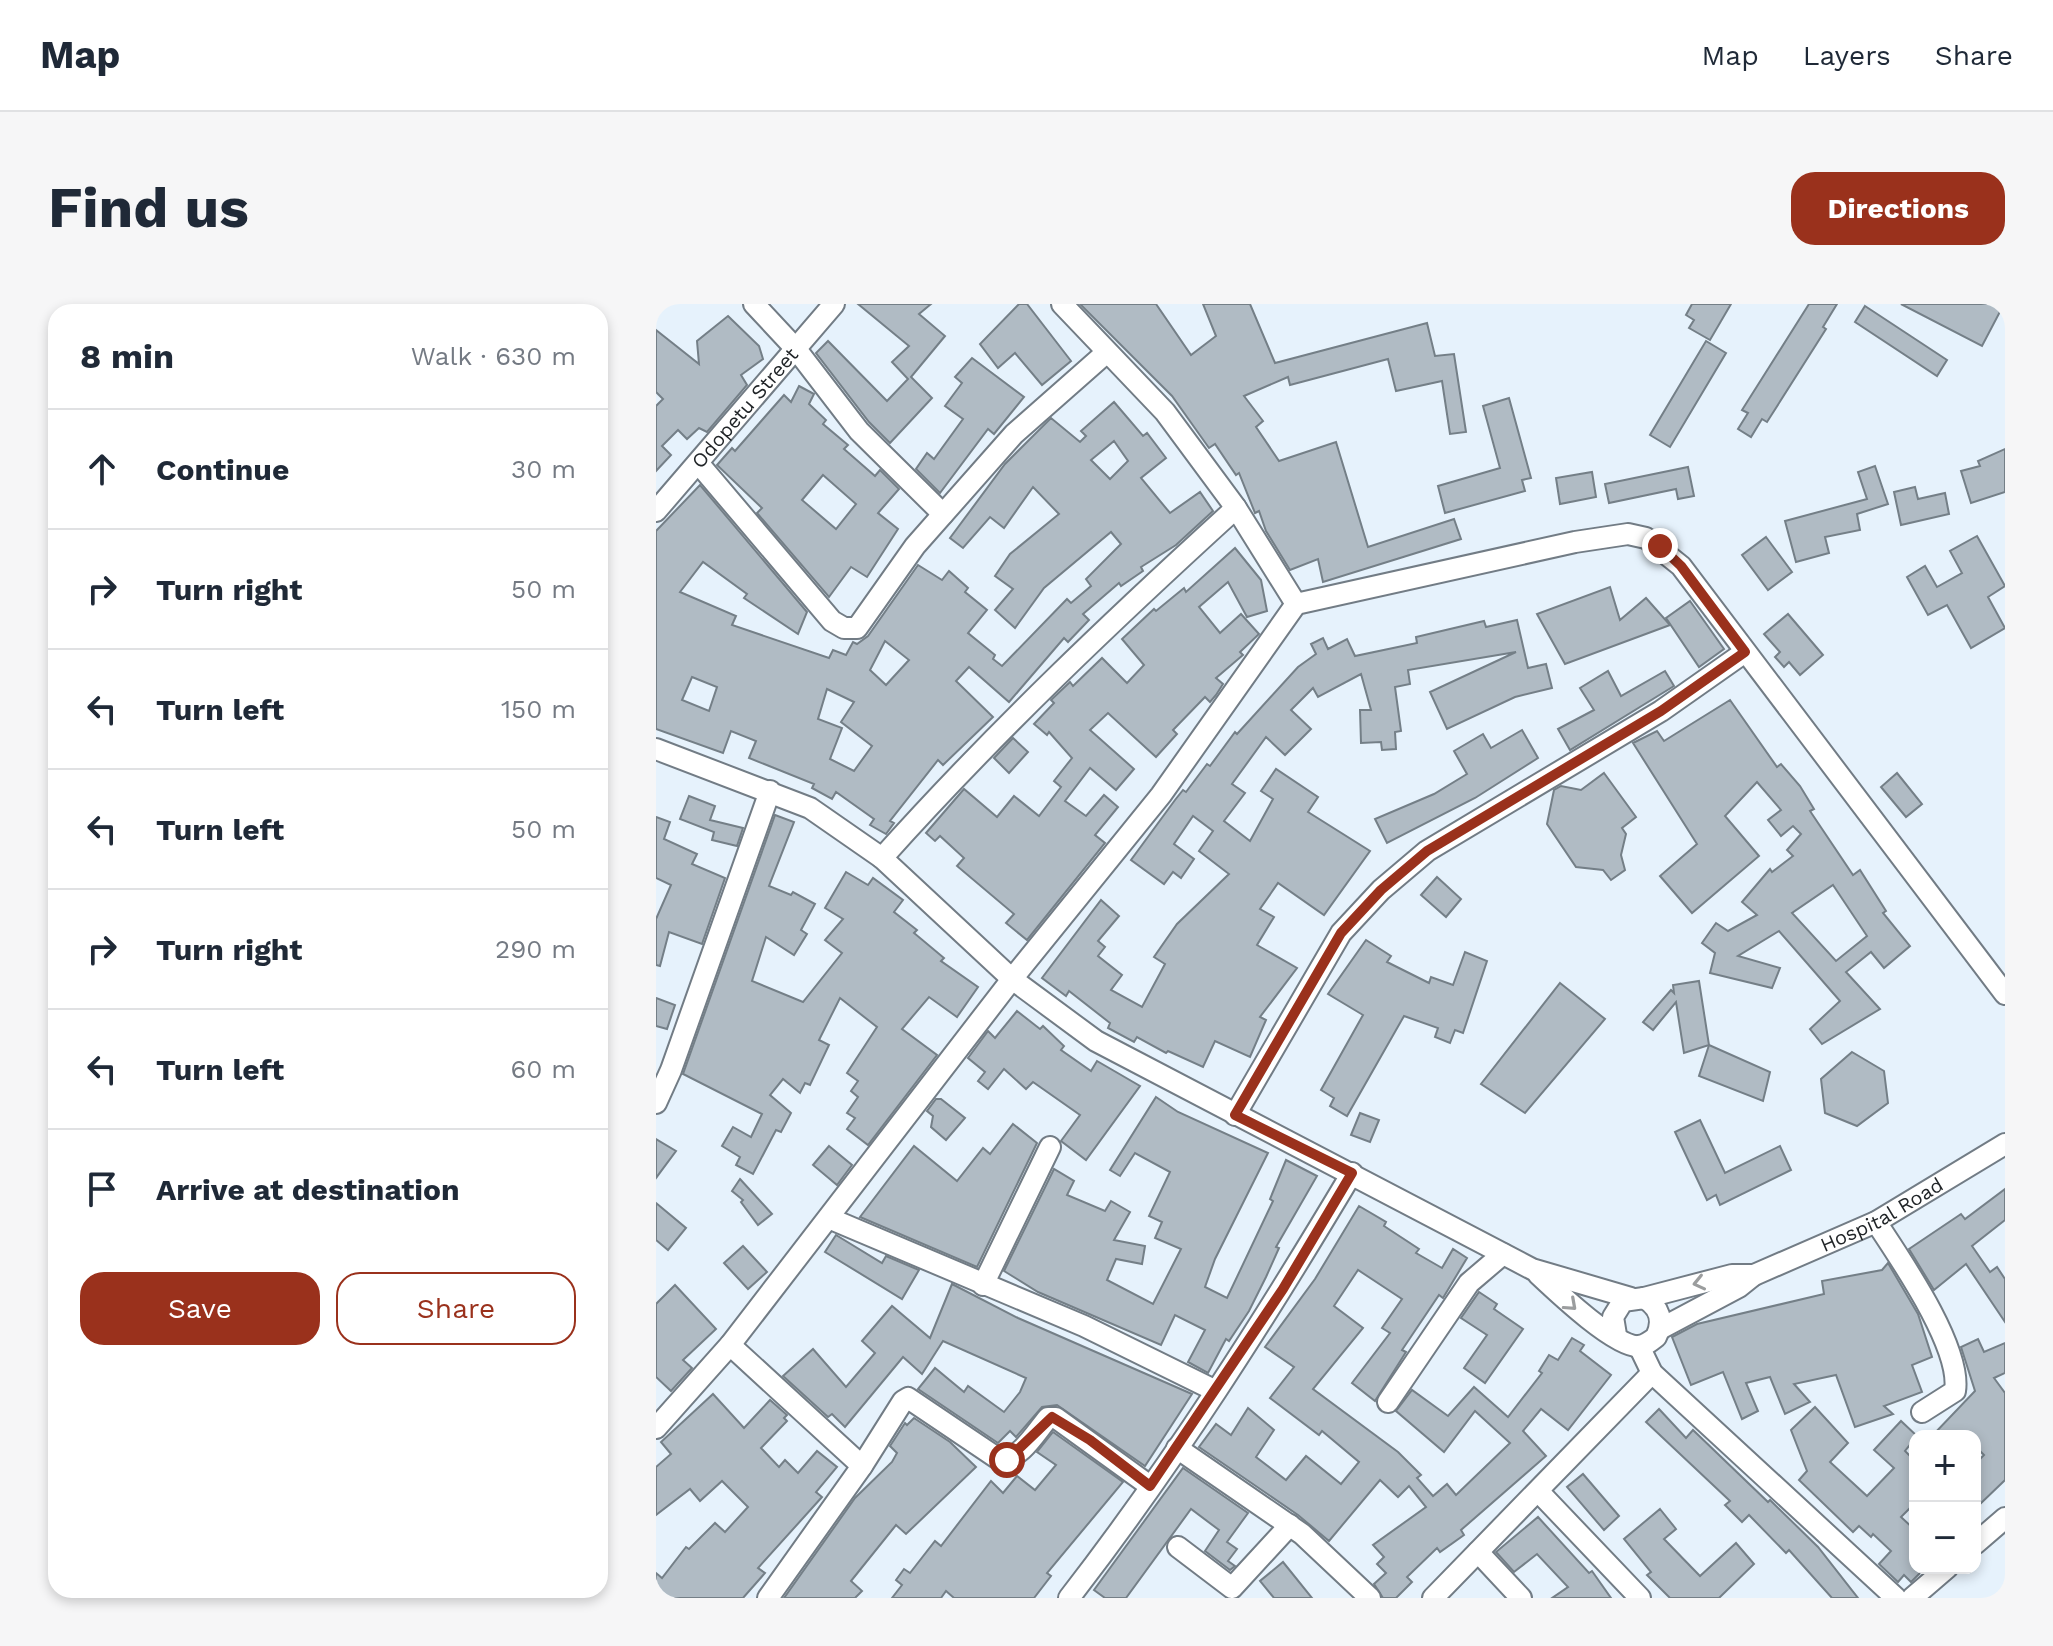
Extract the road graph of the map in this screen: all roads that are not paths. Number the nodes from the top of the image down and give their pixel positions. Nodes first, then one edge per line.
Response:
1 (754, 304) edge
2 (834, 304) edge
3 (1062, 304) edge
4 (796, 349) junction
5 (1107, 352) junction
6 (699, 464) junction
7 (1236, 508) junction
8 (656, 511) edge
9 (943, 514) junction
10 (1296, 604) junction
11 (1745, 652) junction
12 (656, 749) edge
13 (770, 791) junction
14 (882, 858) junction
15 (1012, 979) junction
16 (2005, 994) edge
17 (656, 1103) edge
18 (1235, 1115) junction
19 (2005, 1144) edge
20 (1050, 1147) dead end
21 (1352, 1173) junction
22 (831, 1219) junction
23 (1876, 1222) junction
24 (1503, 1254) junction
25 (1532, 1269) junction
26 (1754, 1275) junction
27 (983, 1285) junction
28 (1638, 1298) junction
29 (1660, 1329) junction
30 (1616, 1335) junction
31 (730, 1345) junction
32 (1639, 1346) junction
33 (1652, 1373) junction
34 (1214, 1390) junction
35 (1388, 1402) dead end
36 (1922, 1412) dead end
37 (656, 1428) edge
38 (1177, 1448) junction
39 (862, 1466) junction
40 (1150, 1486) junction
41 (1538, 1491) junction
42 (2005, 1518) edge
43 (1290, 1525) junction
44 (1981, 1539) edge
45 (1178, 1547) dead end
46 (1478, 1552) junction
47 (1940, 1574) edge
48 (1631, 1595) edge
49 (768, 1598) edge
50 (1069, 1598) edge
51 (1370, 1598) edge
52 (1433, 1598) edge
53 (1521, 1598) edge
54 (1896, 1598) edge
55 (1912, 1598) edge

1 - 4 street
2 - 4 street, Odopetu Street
3 - 5 street
4 - 6 street, Odopetu Street
4 - 9 street
5 - 7 street
5 - 9 street
6 - 8 street, Odopetu Street
6 - 9 street
7 - 10 street
7 - 14 street
10 - 11 street
10 - 15 street
11 - 16 street
11 - 18 street
12 - 13 street
13 - 14 street
13 - 17 street
14 - 15 street
15 - 18 street
15 - 22 street
18 - 21 street
19 - 23 street, Hospital Road
20 - 27 street
21 - 24 street
21 - 34 street
22 - 27 street
22 - 31 street
23 - 26 street, Hospital Road
23 - 36 street
24 - 25 street
24 - 35 street
25 - 28 street
25 -> 30 street
26 -> 28 street
26 - 29 street
27 - 34 street
28 - 29 street
28 - 30 street
29 - 32 street
30 - 32 street
31 - 37 street
31 - 39 street
32 - 33 street
33 - 41 street
33 - 54 street
34 - 38 street
38 - 40 street
38 - 43 street
39 - 40 street
39 - 49 street
40 - 50 street
41 - 46 street
41 - 48 street
42 - 44 street
43 - 45 street
43 - 51 street
46 - 52 street
46 - 53 street
47 - 55 street

